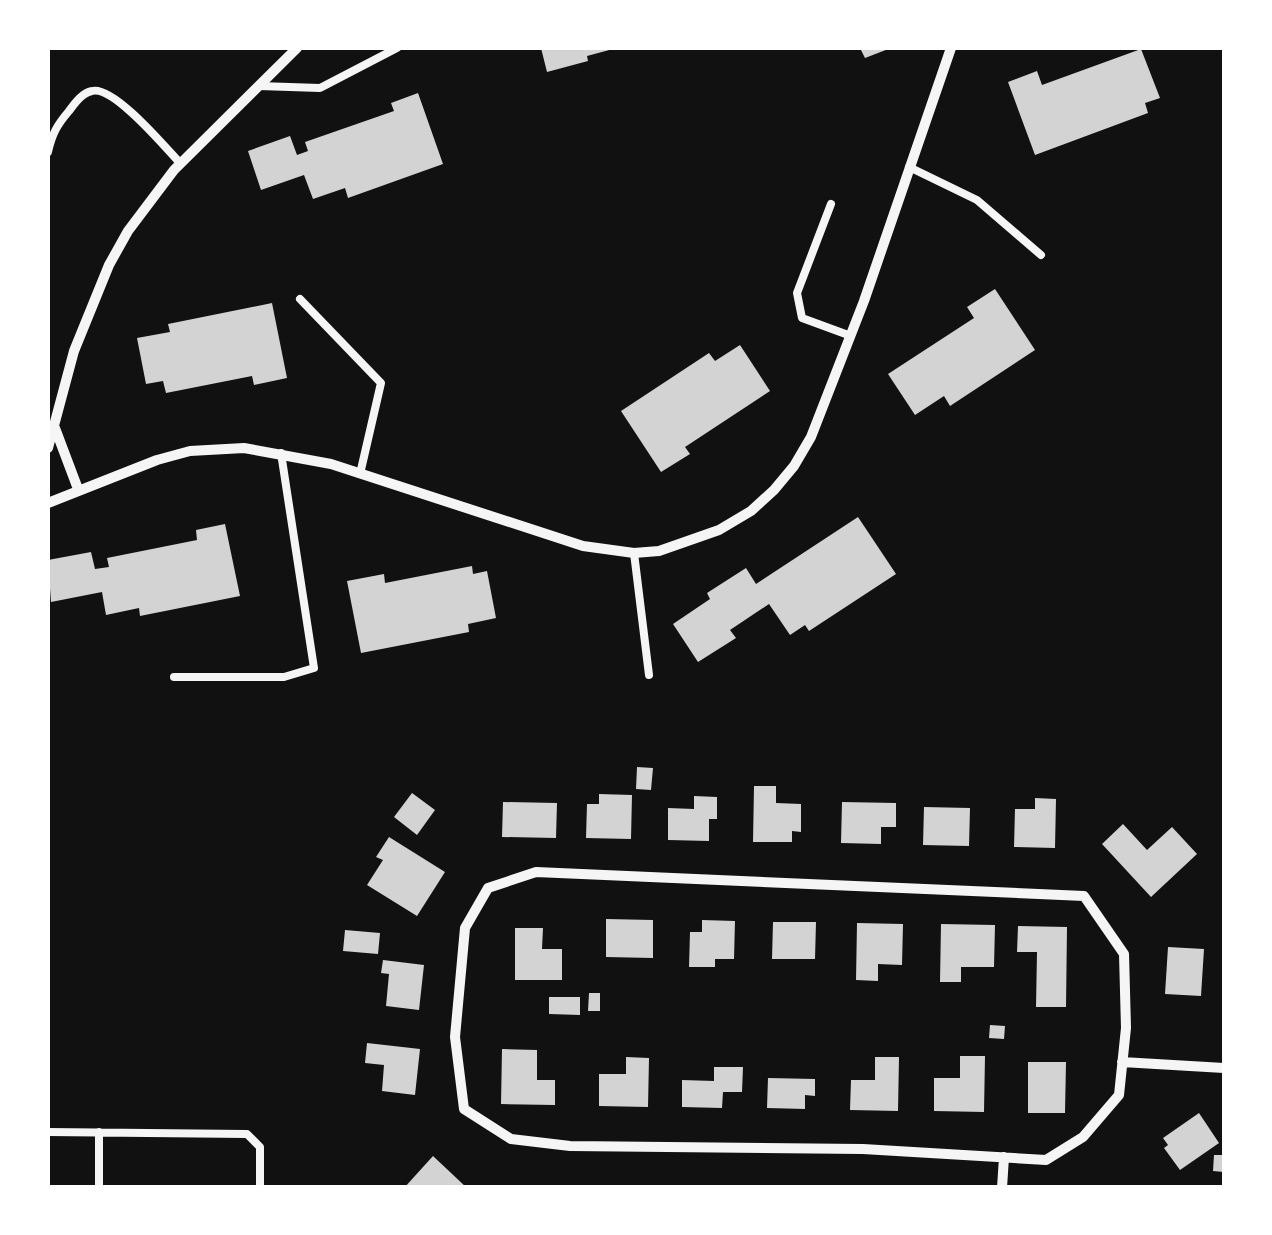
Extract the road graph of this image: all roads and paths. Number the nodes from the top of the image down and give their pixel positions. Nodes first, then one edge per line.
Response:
1 (297, 48) edge
2 (397, 48) edge
3 (950, 48) edge
4 (259, 86) junction
5 (48, 152) edge
6 (180, 163) junction
7 (910, 167) junction
8 (831, 204) dead end
9 (1041, 255) dead end
10 (300, 299) dead end
11 (850, 336) junction
12 (54, 427) junction
13 (48, 448) edge
14 (281, 453) junction
15 (360, 474) junction
16 (78, 489) junction
17 (48, 503) edge
18 (634, 553) junction
19 (649, 675) dead end
20 (174, 677) dead end
21 (1122, 1062) junction
22 (1224, 1068) edge
23 (48, 1132) edge
24 (100, 1132) junction
25 (1004, 1157) junction
26 (99, 1188) edge
27 (260, 1188) edge
28 (1002, 1188) edge

1 - 4 street
2 - 4 lane
3 - 7 street
4 - 6 street
5 - 6 lane
6 - 12 street
7 - 9 lane
7 - 11 street
8 - 11 lane
10 - 15 lane
11 - 18 street
12 - 13 street
12 - 16 street
14 - 15 street
14 - 16 street
14 - 20 lane
15 - 18 street
16 - 17 street
18 - 19 lane
21 - 22 street
21 - 25 street
21 - 25 street
23 - 24 lane
24 - 26 lane
24 - 27 lane
25 - 28 street

